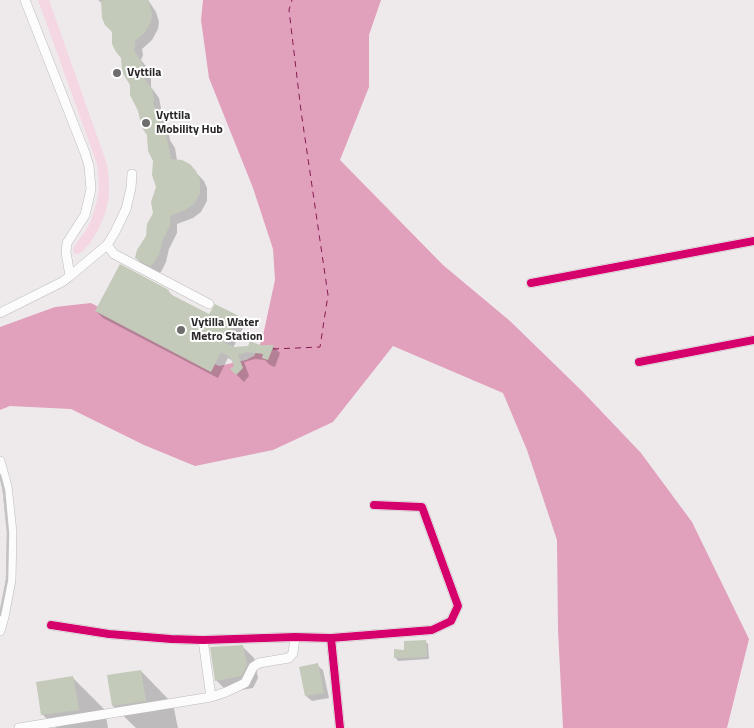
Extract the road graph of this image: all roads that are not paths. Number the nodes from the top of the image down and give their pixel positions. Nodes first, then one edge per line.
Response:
1 (25, 0) edge
2 (132, 174) dead end
3 (754, 241) edge
4 (107, 245) junction
5 (70, 276) junction
6 (531, 283) dead end
7 (209, 304) dead end
8 (0, 312) edge
9 (754, 340) edge
10 (639, 362) dead end
11 (0, 461) edge
12 (374, 505) dead end
13 (52, 625) dead end
14 (0, 631) edge
15 (295, 637) junction
16 (331, 638) junction
17 (203, 640) junction
18 (211, 697) junction
19 (19, 728) edge
20 (340, 728) edge

1 - 5 street
2 - 4 street
3 - 6 street
4 - 5 street
4 - 7 street
5 - 8 street
9 - 10 street
11 - 14 street
12 - 16 street
13 - 17 street
15 - 16 street
15 - 17 street
15 - 18 street
16 - 20 street
17 - 18 street
18 - 19 street

